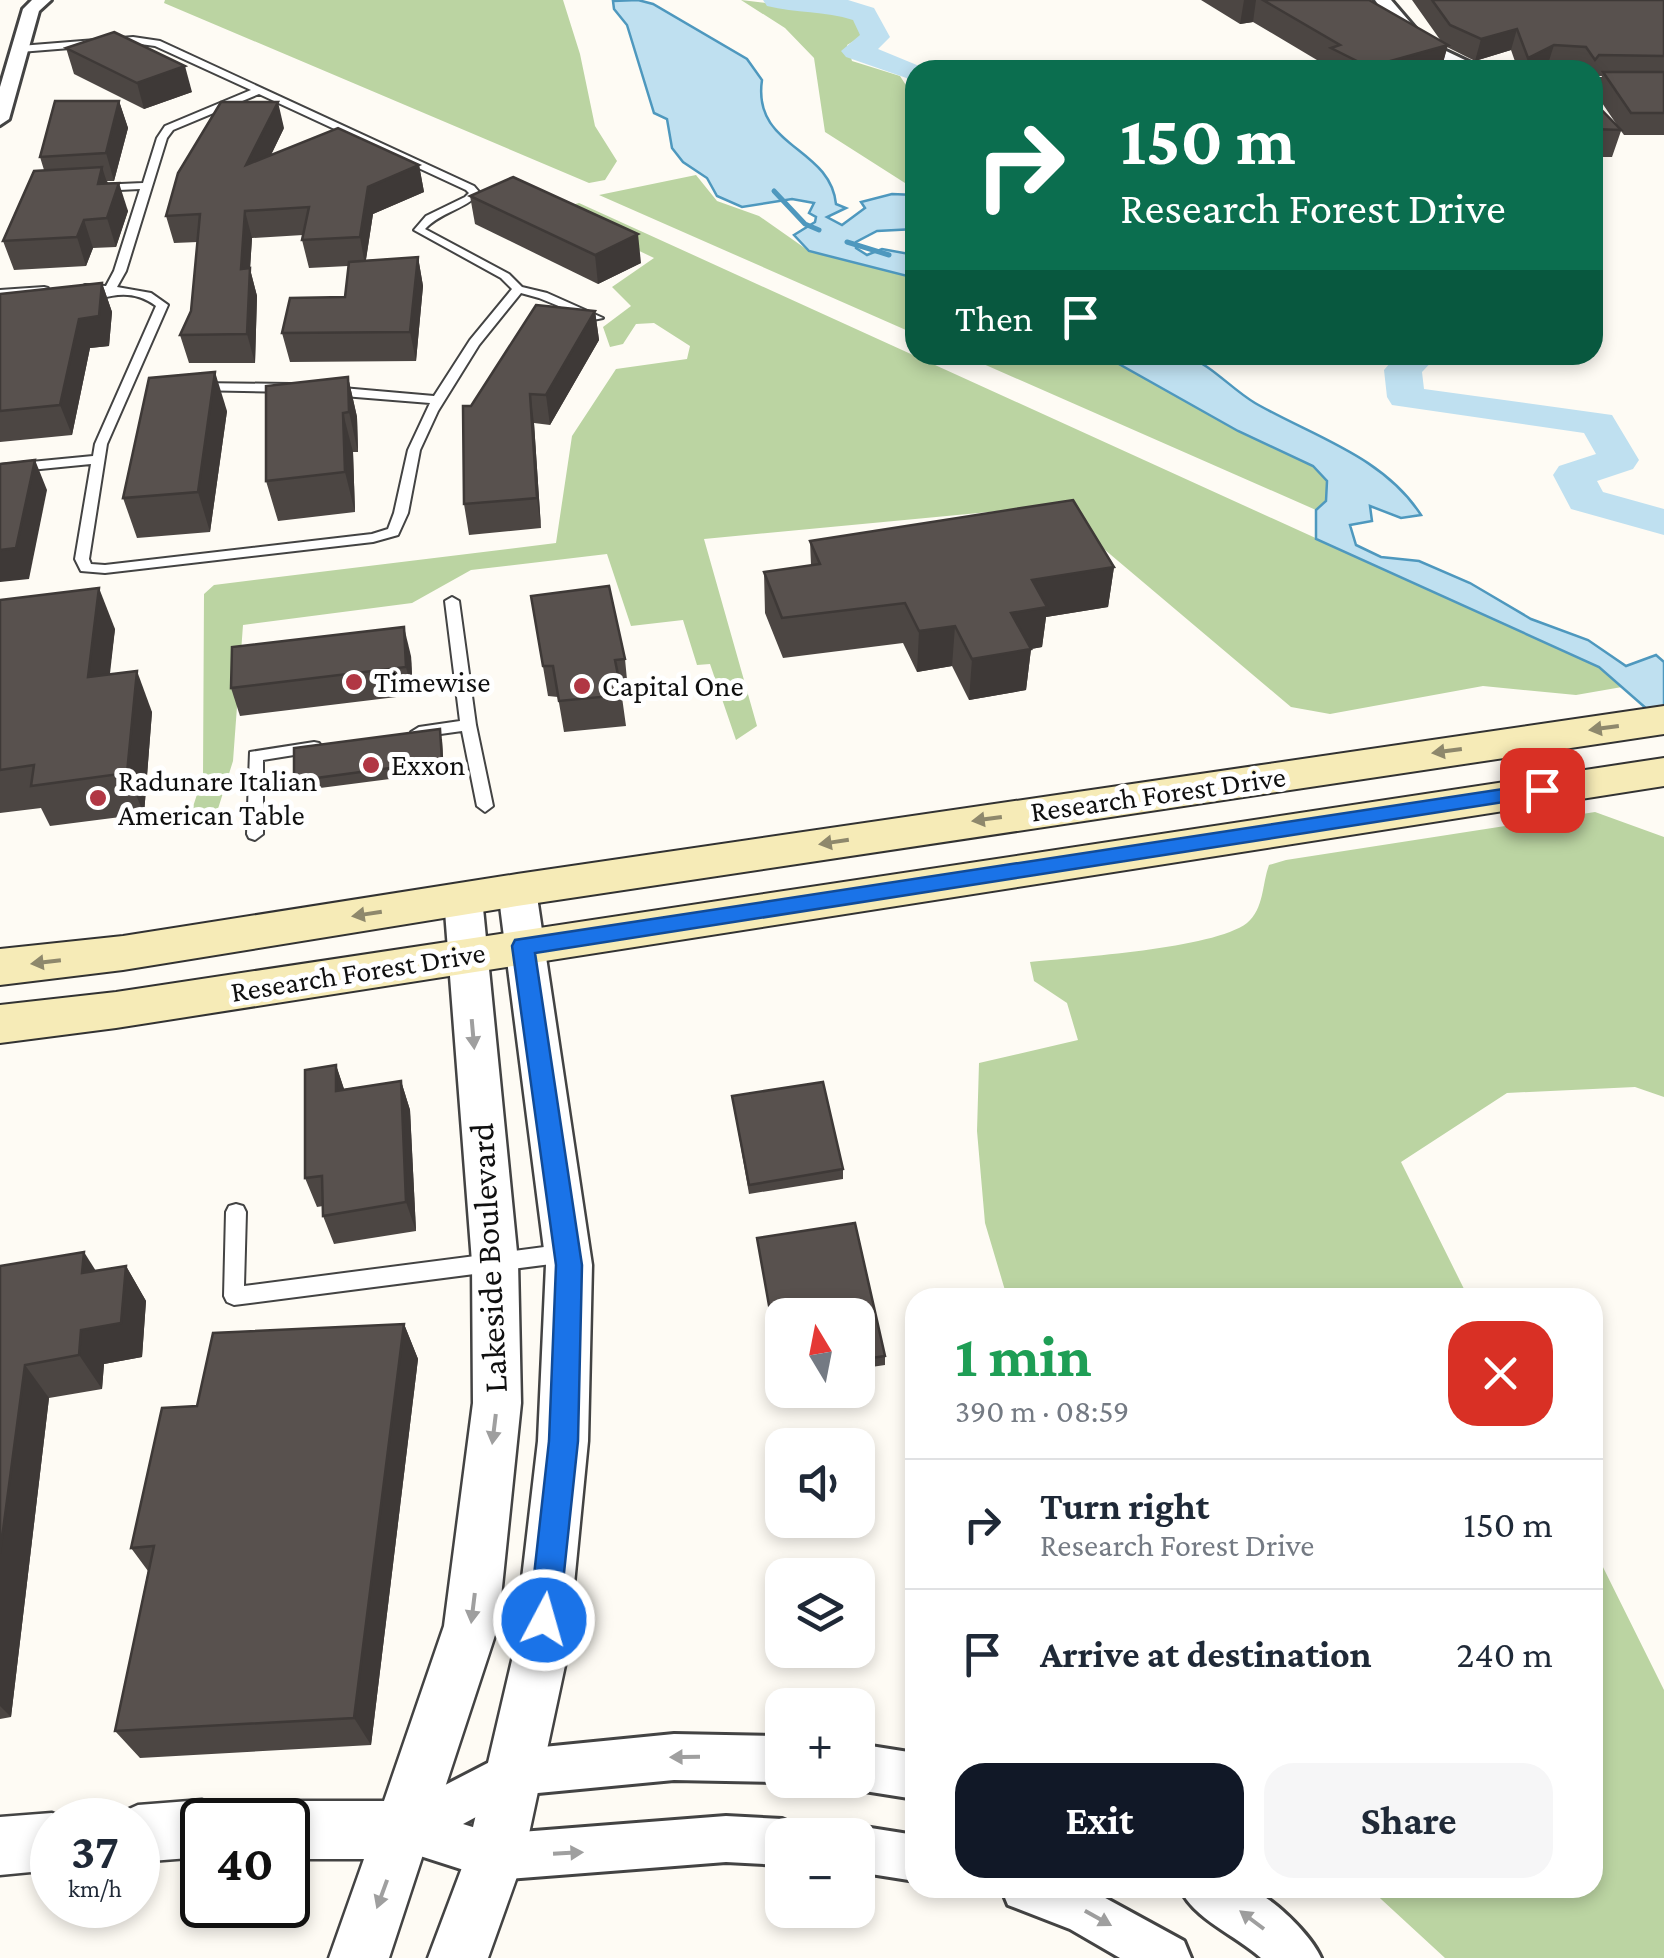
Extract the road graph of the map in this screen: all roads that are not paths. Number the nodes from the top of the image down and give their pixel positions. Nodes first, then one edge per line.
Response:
1 (43, 0) edge
2 (1383, 0) edge
3 (28, 23) junction
4 (0, 25) edge
5 (20, 49) junction
6 (1446, 60) edge
7 (1603, 85) edge
8 (1664, 85) edge
9 (258, 91) junction
10 (0, 120) edge
11 (148, 186) junction
12 (92, 189) edge
13 (68, 288) edge
14 (518, 289) junction
15 (51, 290) edge
16 (109, 292) junction
17 (0, 293) edge
18 (76, 302) edge
19 (597, 318) edge
20 (128, 387) junction
21 (147, 387) edge
22 (186, 387) edge
23 (440, 400) junction
24 (99, 459) junction
25 (0, 469) edge
26 (452, 601) dead end
27 (1664, 720) edge
28 (468, 725) junction
29 (410, 733) edge
30 (332, 745) edge
31 (1664, 772) edge
32 (486, 806) dead end
33 (255, 834) dead end
34 (517, 890) junction
35 (464, 898) junction
36 (523, 946) junction
37 (466, 955) junction
38 (0, 967) edge
39 (0, 1024) edge
40 (236, 1212) dead end
41 (568, 1253) junction
42 (494, 1262) junction
43 (765, 1759) edge
44 (875, 1769) edge
45 (514, 1773) junction
46 (905, 1774) edge
47 (310, 1830) edge
48 (404, 1830) junction
49 (765, 1841) edge
50 (30, 1844) edge
51 (0, 1846) edge
52 (875, 1852) edge
53 (905, 1856) edge
54 (495, 1857) junction
55 (1052, 1898) edge
56 (1220, 1898) edge
57 (359, 1958) edge
58 (458, 1958) edge
59 (1167, 1958) edge
60 (1297, 1958) edge

1 - 3 street
2 - 6 street
3 - 4 street
3 - 5 street
5 - 9 lane
5 - 10 street
7 - 8 street
9 - 11 lane
9 - 14 lane
11 - 12 lane
11 - 16 lane
13 - 16 lane
14 - 19 lane
14 - 23 lane
15 - 17 lane
16 - 18 lane
16 - 20 lane
20 - 21 lane
20 - 24 lane
22 - 23 lane
23 - 24 lane
24 - 25 lane
26 - 28 lane
27 -> 34 main road, Research Forest Drive
28 - 29 lane
28 - 32 lane
30 - 33 lane
31 - 36 main road, Research Forest Drive
34 - 35 main road, Research Forest Drive
34 - 36 street
35 - 37 street, Lakeside Boulevard
35 -> 38 main road, Research Forest Drive
36 - 37 main road, Research Forest Drive
36 - 41 street
37 - 39 main road, Research Forest Drive
37 -> 42 street, Lakeside Boulevard
40 - 42 lane
41 - 42 lane
41 - 45 street
42 -> 48 street, Lakeside Boulevard
43 -> 45 street
44 - 46 street
45 - 48 street
45 - 54 street
47 - 48 street
48 - 54 street
48 -> 57 street, Lakeside Boulevard
54 -> 49 street
50 - 51 street
52 - 53 street
54 - 58 street
55 -> 59 street
60 -> 56 street

